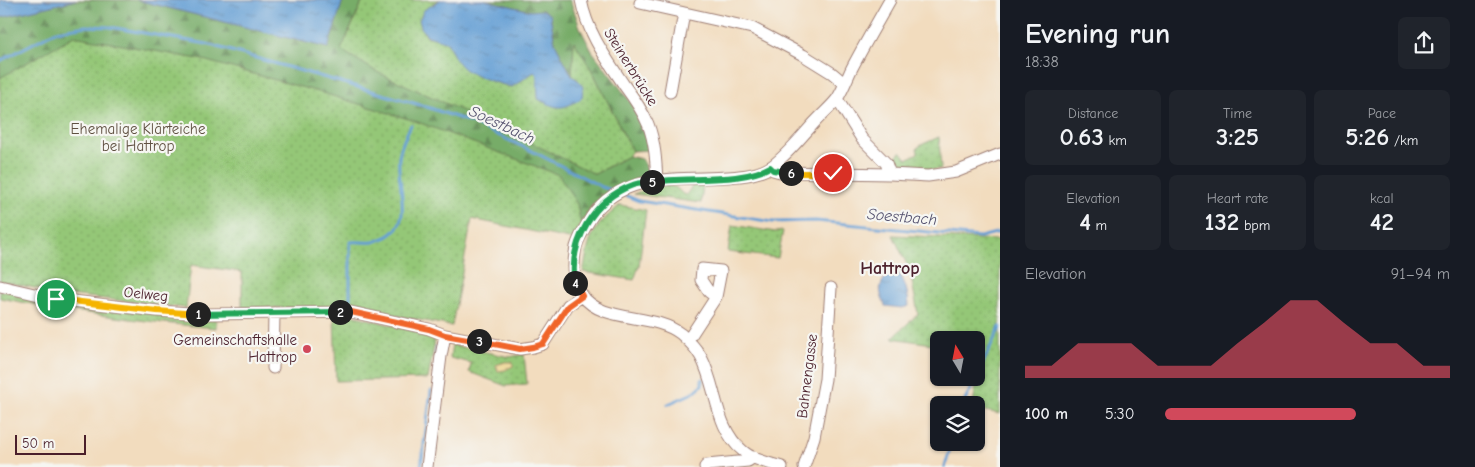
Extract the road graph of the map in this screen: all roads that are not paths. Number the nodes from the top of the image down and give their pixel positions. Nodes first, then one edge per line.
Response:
1 (581, 0) edge
2 (890, 0) edge
3 (640, 3) dead end
4 (684, 13) junction
5 (844, 83) junction
6 (670, 92) dead end
7 (837, 99) junction
8 (1000, 154) edge
9 (770, 167) junction
10 (890, 174) junction
11 (657, 181) junction
12 (0, 286) edge
13 (831, 288) dead end
14 (582, 296) junction
15 (716, 297) dead end
16 (274, 313) junction
17 (445, 335) junction
18 (688, 340) junction
19 (274, 368) dead end
20 (754, 457) junction
21 (427, 467) edge
22 (705, 467) edge
23 (782, 467) edge
24 (804, 467) edge

1 - 11 street, Steinerbrücke
2 - 5 street
3 - 4 street
4 - 5 street
4 - 6 street
5 - 7 street
7 - 9 street
7 - 10 street
8 - 10 street
9 - 10 street
9 - 11 street
11 - 14 street
12 - 16 street, Oelweg
13 - 24 street, Bahnengasse
14 - 17 street, Oelweg
14 - 18 street
15 - 18 street
16 - 17 street, Oelweg
16 - 19 street
17 - 21 street
18 - 20 street
20 - 22 street
20 - 23 street

